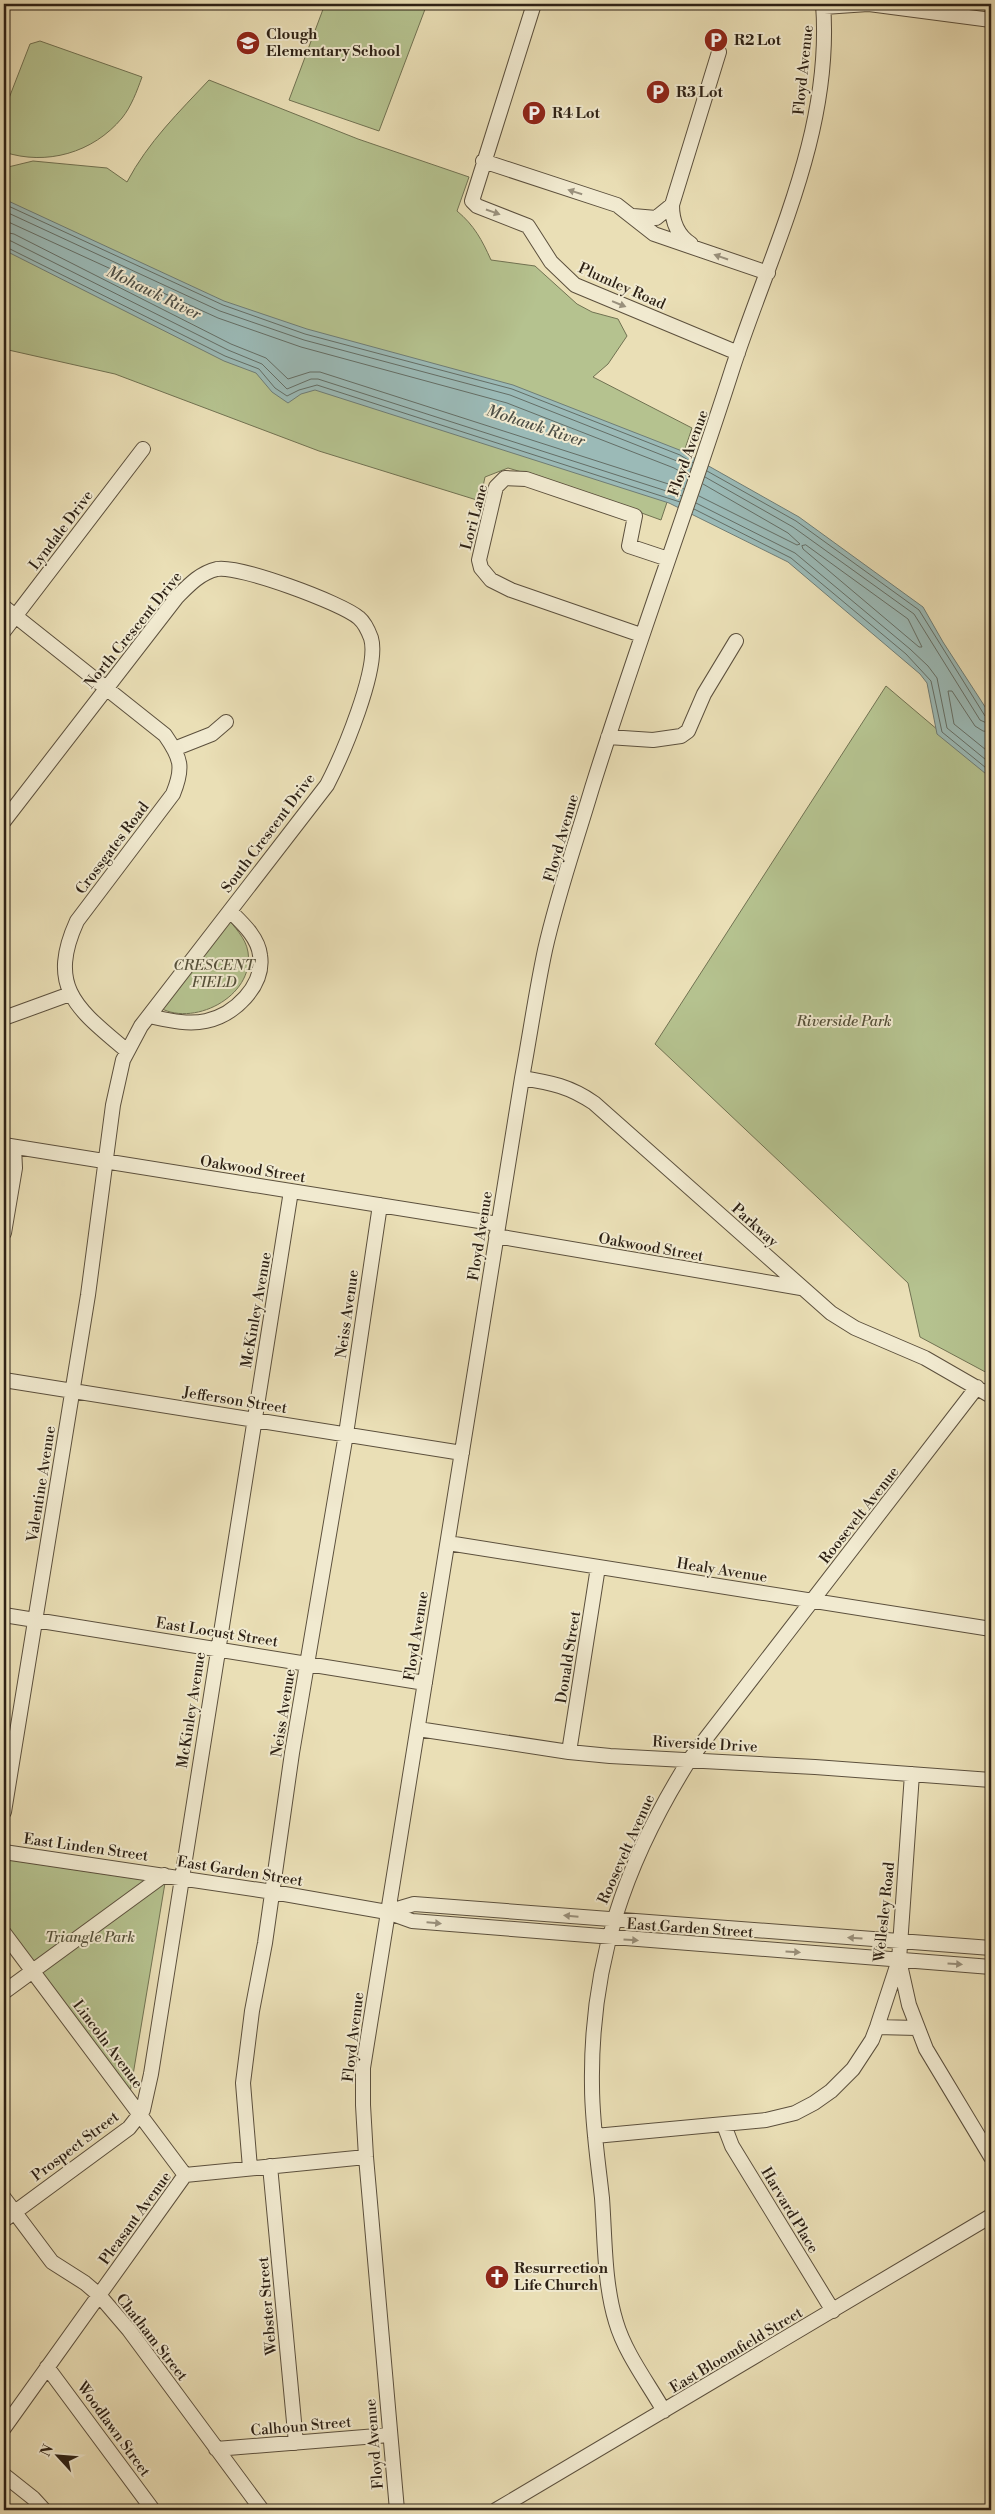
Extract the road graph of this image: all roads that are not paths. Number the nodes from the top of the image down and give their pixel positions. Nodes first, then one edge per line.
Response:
1 (534, 4) edge
2 (868, 4) edge
3 (823, 5) edge
4 (991, 20) edge
5 (719, 52) dead end
6 (483, 161) junction
7 (672, 205) junction
8 (632, 216) junction
9 (698, 249) junction
10 (768, 273) junction
11 (738, 353) junction
12 (143, 449) dead end
13 (668, 559) junction
14 (4, 607) edge
15 (15, 616) junction
16 (363, 622) joint
17 (4, 631) edge
18 (641, 635) junction
19 (736, 641) dead end
20 (106, 688) junction
21 (226, 722) dead end
22 (608, 737) junction
23 (174, 749) junction
24 (4, 822) edge
25 (230, 911) junction
26 (70, 994) junction
27 (149, 1016) junction
28 (4, 1018) edge
29 (127, 1051) junction
30 (522, 1078) junction
31 (9, 1146) edge
32 (107, 1162) junction
33 (291, 1191) junction
34 (380, 1205) junction
35 (497, 1230) junction
36 (4, 1233) edge
37 (800, 1288) junction
38 (4, 1380) edge
39 (977, 1387) junction
40 (72, 1391) junction
41 (991, 1396) edge
42 (253, 1420) junction
43 (346, 1434) junction
44 (462, 1453) junction
45 (448, 1543) junction
46 (598, 1567) junction
47 (812, 1600) junction
48 (4, 1615) edge
49 (34, 1620) junction
50 (991, 1630) edge
51 (217, 1648) junction
52 (308, 1663) junction
53 (425, 1683) junction
54 (418, 1729) junction
55 (570, 1752) junction
56 (690, 1759) junction
57 (912, 1774) junction
58 (991, 1780) edge
59 (4, 1812) edge
60 (4, 1852) edge
61 (164, 1875) junction
62 (182, 1878) junction
63 (273, 1892) junction
64 (387, 1912) junction
65 (613, 1920) junction
66 (4, 1933) edge
67 (607, 1938) junction
68 (901, 1942) junction
69 (991, 1948) edge
70 (899, 1960) junction
71 (991, 1967) edge
72 (32, 1971) junction
73 (4, 1992) edge
74 (878, 2028) junction
75 (917, 2028) junction
76 (141, 2114) junction
77 (724, 2125) junction
78 (596, 2136) junction
79 (366, 2157) junction
80 (991, 2157) edge
81 (270, 2166) junction
82 (250, 2168) junction
83 (185, 2175) junction
84 (4, 2198) edge
85 (9, 2216) edge
86 (991, 2216) edge
87 (99, 2295) junction
88 (833, 2310) junction
89 (47, 2367) junction
90 (664, 2411) junction
91 (4, 2428) edge
92 (389, 2435) junction
93 (296, 2443) junction
94 (216, 2449) junction
95 (4, 2474) edge
96 (44, 2510) edge
97 (153, 2510) edge
98 (262, 2510) edge
99 (397, 2510) edge
100 (496, 2510) edge

1 - 6 street, Plumley Road
2 - 3 street
2 - 4 street
3 - 10 street, Floyd Avenue
5 - 7 street
8 -> 6 street
6 -> 11 street, Plumley Road
7 - 8 street
7 - 9 street
8 - 9 street
10 -> 9 street
10 - 11 street, Floyd Avenue
11 - 13 street, Floyd Avenue
12 - 15 street, Lyndale Drive
13 - 18 street, Floyd Avenue
13 - 18 street, Lori Lane
14 - 15 street, Crossgates Road
15 - 17 street, Lyndale Drive
15 - 20 street, Crossgates Road
16 - 20 street, North Crescent Drive
16 - 25 street, South Crescent Drive
18 - 22 street, Floyd Avenue
19 - 22 street
20 - 23 street, Crossgates Road
20 - 24 street, North Crescent Drive
21 - 23 street
22 - 30 street, Floyd Avenue
23 - 26 street, Crossgates Road
25 - 27 street, South Crescent Drive
25 - 27 street
26 - 28 street
26 - 29 street, Crossgates Road
27 - 29 street, South Crescent Drive
29 - 32 street
30 - 35 street, Floyd Avenue
30 - 37 street, Parkway
31 - 32 street, Oakwood Street
31 - 36 street
32 - 33 street, Oakwood Street
32 - 40 street, Valentine Avenue
33 - 34 street, Oakwood Street
33 - 42 street, McKinley Avenue
34 - 35 street, Oakwood Street
34 - 43 street, Neiss Avenue
35 - 37 street, Oakwood Street
35 - 44 street, Floyd Avenue
37 - 39 street, Parkway
38 - 40 street, Jefferson Street
39 - 41 street, Parkway
39 - 47 street, Roosevelt Avenue
40 - 42 street, Jefferson Street
40 - 49 street, Valentine Avenue
42 - 43 street, Jefferson Street
42 - 51 street, McKinley Avenue
43 - 44 street, Jefferson Street
43 - 52 street, Neiss Avenue
44 - 45 street, Floyd Avenue
45 - 46 street, Healy Avenue
45 - 53 street, Floyd Avenue
46 - 47 street, Healy Avenue
46 - 55 street, Donald Street
47 - 50 street, Healy Avenue
47 - 56 street, Roosevelt Avenue
48 - 49 street, East Locust Street
49 - 51 street, East Locust Street
49 - 59 street, Valentine Avenue
51 - 52 street, East Locust Street
51 - 62 street, McKinley Avenue
52 - 53 street, East Locust Street
52 - 63 street, Neiss Avenue
53 - 54 street, Floyd Avenue
54 - 55 street, Riverside Drive
54 - 64 street, Floyd Avenue
55 - 56 street, Riverside Drive
56 - 57 street, Riverside Drive
56 - 65 street, Roosevelt Avenue
57 - 58 street, Riverside Drive
57 - 68 street, Wellesley Road
60 - 61 street, East Linden Street
61 - 62 street, East Garden Street
61 - 72 street, East Garden Street
62 - 63 street, East Garden Street
62 - 76 street, McKinley Avenue
63 - 64 street, East Garden Street
63 - 82 street, Neiss Avenue
65 -> 64 street, East Garden Street
64 -> 67 street, East Garden Street
64 - 79 street, Floyd Avenue
65 - 67 street, Roosevelt Avenue
68 -> 65 street, East Garden Street
66 - 72 street, Lincoln Avenue
67 -> 70 street, East Garden Street
67 - 78 street, Roosevelt Avenue
68 - 69 street, East Garden Street
68 - 70 street, Wellesley Road
70 -> 71 street, East Garden Street
70 - 74 street, Wellesley Road
70 - 75 street
72 - 73 street, East Garden Street
72 - 76 street, Lincoln Avenue
74 - 75 street
74 - 77 street, Wellesley Road
75 - 80 street
76 - 83 street, Lincoln Avenue
76 - 85 street, Prospect Street
77 - 78 street, Wellesley Road
77 - 88 street, Harvard Place
78 - 90 street, Roosevelt Avenue
79 - 81 street, Pleasant Avenue
79 - 92 street, Floyd Avenue
81 - 82 street, Pleasant Avenue
81 - 93 street, Webster Street
82 - 83 street, Pleasant Avenue
83 - 87 street, Pleasant Avenue
84 - 85 street, Chatham Street
85 - 87 street, Chatham Street
86 - 88 street, East Bloomfield Street
87 - 89 street, Pleasant Avenue
87 - 94 street, Chatham Street
88 - 90 street, East Bloomfield Street
89 - 91 street, Pleasant Avenue
89 - 97 street, Woodlawn Street
90 - 100 street, East Bloomfield Street
92 - 93 street, Calhoun Street
92 - 99 street, Floyd Avenue
93 - 94 street, Calhoun Street
94 - 98 street, Chatham Street
95 - 96 street

